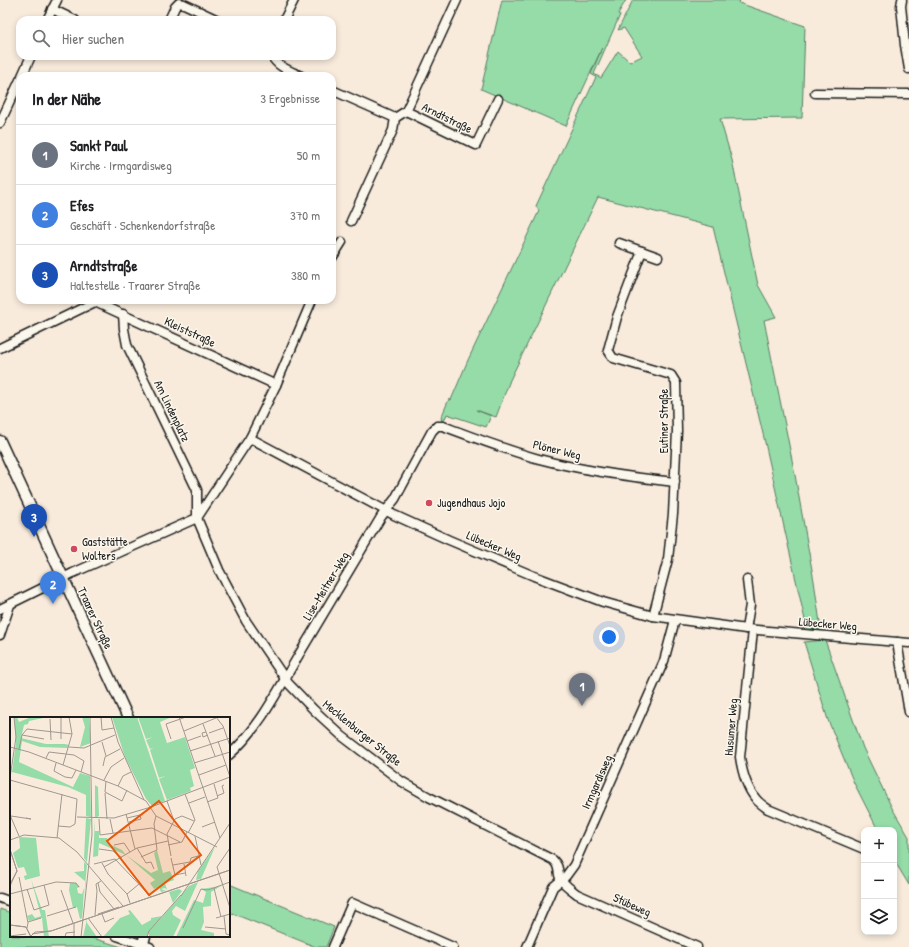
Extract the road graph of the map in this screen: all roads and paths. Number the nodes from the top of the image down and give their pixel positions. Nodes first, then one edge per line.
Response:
1 (56, 0) edge
2 (294, 0) edge
3 (457, 0) edge
4 (902, 0) edge
5 (52, 9) junction
6 (49, 16) edge
7 (67, 16) edge
8 (170, 16) edge
9 (210, 16) edge
10 (286, 16) edge
11 (29, 60) edge
12 (274, 60) edge
13 (909, 69) edge
14 (24, 72) edge
15 (293, 72) edge
16 (16, 89) edge
17 (336, 92) edge
18 (815, 93) dead end
19 (909, 94) edge
20 (498, 99) dead end
21 (406, 111) junction
22 (395, 118) junction
23 (0, 123) edge
24 (351, 222) dead end
25 (342, 242) dead end
26 (619, 243) dead end
27 (642, 251) junction
28 (336, 252) edge
29 (658, 257) dead end
30 (89, 304) edge
31 (101, 304) edge
32 (310, 304) edge
33 (123, 314) junction
34 (0, 348) edge
35 (276, 385) junction
36 (437, 426) joint
37 (250, 438) junction
38 (0, 441) edge
39 (675, 482) junction
40 (386, 511) junction
41 (197, 518) junction
42 (62, 578) junction
43 (748, 580) dead end
44 (10, 604) junction
45 (0, 609) edge
46 (653, 616) junction
47 (675, 620) junction
48 (749, 630) junction
49 (0, 635) edge
50 (897, 642) junction
51 (909, 643) edge
52 (285, 678) junction
53 (909, 712) edge
54 (128, 717) edge
55 (230, 754) edge
56 (861, 848) edge
57 (561, 879) junction
58 (0, 898) edge
59 (10, 902) edge
60 (120, 937) edge
61 (145, 944) edge
62 (333, 947) edge
63 (453, 947) edge
64 (527, 947) edge
65 (697, 947) edge

1 - 5 street
2 - 10 street
3 - 21 street, Arndtstraße
4 - 13 street
5 - 6 street
5 - 7 street
8 - 9 street
11 - 14 street
12 - 15 street
16 - 23 street
17 - 22 street
18 - 19 street
20 - 21 street, Arndtstraße
21 - 22 street, Arndtstraße
22 - 24 street
25 - 28 street
26 - 27 street
27 - 29 street
27 - 39 street, Eutiner Straße
30 - 34 street, Kleiststraße
31 - 33 street, Kleiststraße
32 - 35 street
33 - 35 street, Kleiststraße
33 - 41 street, Am Lindenplatz
35 - 37 street
36 - 39 street, Plöner Weg
36 - 40 street, Lise-Meitner-Weg
37 - 40 street, Lübecker Weg
37 - 41 street
38 - 42 street, Traarer Straße
39 - 46 street, Eutiner Straße
40 - 46 street, Lübecker Weg
40 - 52 street, Lise-Meitner-Weg
41 - 42 street
41 - 52 street, Mecklenburger Straße
42 - 44 street
42 - 54 street, Traarer Straße
43 - 48 street
44 - 45 street
44 - 49 street
46 - 47 street, Lübecker Weg
47 - 48 street, Lübecker Weg
47 - 57 street, Irmgardisweg
48 - 50 street, Lübecker Weg
48 - 56 street, Husumer Weg
50 - 51 street, Lübecker Weg
50 - 53 street
52 - 55 street, Lise-Meitner-Weg
52 - 57 street, Mecklenburger Straße
57 - 64 street, Irmgardisweg
57 - 65 street, Stübeweg
58 - 59 street
60 - 61 street
62 - 63 street

